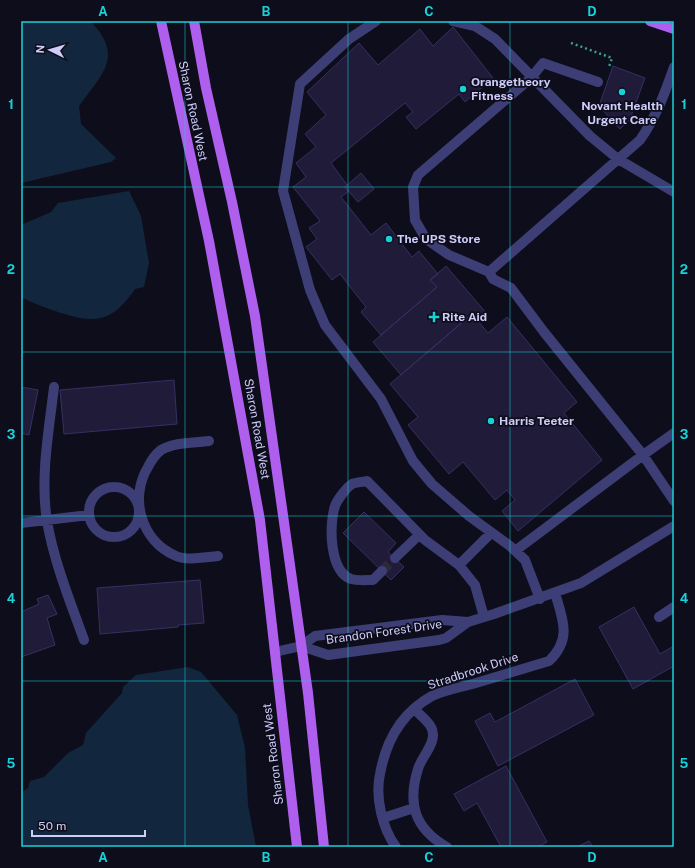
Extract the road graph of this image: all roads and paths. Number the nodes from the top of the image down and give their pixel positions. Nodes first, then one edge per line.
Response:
1 (161, 21) edge
2 (194, 21) edge
3 (376, 21) edge
4 (453, 21) edge
5 (650, 21) edge
6 (674, 30) edge
7 (571, 43) dead end
8 (609, 67) dead end
9 (674, 67) edge
10 (531, 78) junction
11 (598, 82) dead end
12 (618, 159) junction
13 (674, 192) edge
14 (489, 272) junction
15 (54, 387) dead end
16 (674, 433) edge
17 (209, 441) dead end
18 (642, 455) junction
19 (674, 501) edge
20 (138, 508) junction
21 (89, 516) junction
22 (47, 520) junction
23 (21, 523) edge
24 (674, 526) edge
25 (491, 533) junction
26 (419, 535) junction
27 (515, 551) junction
28 (218, 556) dead end
29 (395, 558) tunnel mouth
30 (459, 565) junction
31 (382, 571) tunnel mouth
32 (555, 593) junction
33 (540, 599) junction
34 (674, 607) edge
35 (484, 617) junction
36 (659, 617) dead end
37 (468, 622) junction
38 (84, 640) dead end
39 (301, 646) junction
40 (275, 652) junction
41 (414, 709) junction
42 (414, 808) junction
43 (383, 818) junction
44 (297, 847) edge
45 (324, 847) edge
46 (396, 847) edge
47 (447, 847) edge

1 - 40 main road, Sharon Road West
2 - 39 main road, Sharon Road West
3 - 25 street
4 - 10 street
5 - 6 main road
7 - 8 path
9 - 12 street
10 - 11 street
10 - 12 street
10 - 14 street
12 - 13 street
12 - 14 street
14 - 18 street
15 - 22 street
16 - 18 street
17 - 20 street
18 - 19 street
18 - 27 street
20 - 21 street
20 - 21 street
20 - 28 street
21 - 22 street
22 - 23 street
22 - 38 street
24 - 32 street, Brandon Forest Drive
25 - 27 street
25 - 30 street
26 - 29 street
26 - 30 street
26 - 31 street
27 - 33 street
30 - 35 street
32 - 33 street, Brandon Forest Drive
32 - 41 street, Stradbrook Drive
33 - 35 street, Brandon Forest Drive
34 - 36 street
35 - 37 street, Brandon Forest Drive
37 - 39 street, Brandon Forest Drive
37 - 39 street, Brandon Forest Drive
39 - 40 street, Brandon Forest Drive
39 - 45 main road, Sharon Road West
40 - 44 main road, Sharon Road West
41 - 42 street
41 - 43 street, Stradbrook Drive
42 - 43 street
42 - 47 street
43 - 46 street, Stradbrook Drive

